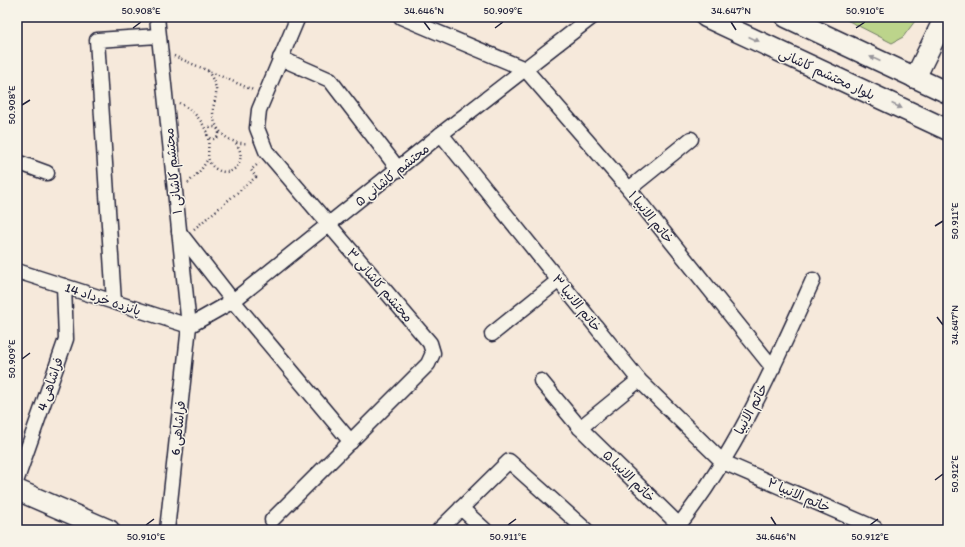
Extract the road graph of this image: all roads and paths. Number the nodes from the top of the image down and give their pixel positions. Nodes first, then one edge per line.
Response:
1 (157, 17) edge
2 (298, 17) edge
3 (401, 17) edge
4 (592, 17) edge
5 (706, 17) edge
6 (786, 17) edge
7 (945, 17) edge
8 (158, 36) junction
9 (280, 58) junction
10 (175, 64) dead end
11 (525, 69) junction
12 (207, 71) junction
13 (915, 78) junction
14 (948, 93) edge
15 (178, 95) dead end
16 (250, 95) dead end
17 (179, 103) junction
18 (179, 110) dead end
19 (219, 130) junction
20 (948, 130) edge
21 (441, 134) junction
22 (248, 135) dead end
23 (208, 136) junction
24 (691, 139) dead end
25 (235, 142) junction
26 (249, 143) junction
27 (252, 149) dead end
28 (258, 158) dead end
29 (208, 159) junction
30 (17, 162) edge
31 (399, 170) junction
32 (47, 173) dead end
33 (186, 176) dead end
34 (629, 189) junction
35 (191, 223) dead end
36 (330, 226) junction
37 (179, 232) junction
38 (17, 271) edge
39 (558, 280) junction
40 (813, 280) dead end
41 (64, 286) junction
42 (233, 301) junction
43 (114, 302) junction
44 (189, 326) junction
45 (492, 334) dead end
46 (773, 368) junction
47 (639, 380) junction
48 (541, 381) dead end
49 (580, 428) junction
50 (351, 442) junction
51 (723, 462) junction
52 (17, 479) edge
53 (17, 490) edge
54 (461, 508) junction
55 (272, 520) dead end
56 (677, 527) edge
57 (875, 528) dead end
58 (109, 530) edge
59 (167, 530) edge
60 (439, 530) edge
61 (486, 530) edge
62 (586, 530) edge

1 - 8 street, محتشم کاشانی ۱
2 - 9 street, محتشم کاشانی ۳
3 - 11 street
4 - 11 street, محتشم کاشانی ۵
5 -> 20 main road, بلوار محتشم کاشانی
13 -> 6 main road
7 - 13 main road
8 - 37 street, محتشم کاشانی ۱
8 - 43 street
9 - 31 street
9 - 36 street, محتشم کاشانی ۳
10 - 12 path
11 - 21 street, محتشم کاشانی ۵
11 - 34 street, خاتم الانبیا ۱
12 - 16 path
12 - 19 path
13 - 14 main road
15 - 17 path
17 - 18 path
17 - 23 path
19 - 23 path
19 - 23 path
19 - 25 path
21 - 31 street, محتشم کاشانی ۵
21 - 39 street, خاتم الانبیا ۳
22 - 26 path
23 - 29 path
24 - 34 street
25 - 26 path
25 - 29 path
26 - 27 path
28 - 35 path
29 - 33 path
30 - 32 street
31 - 36 street, محتشم کاشانی ۵
34 - 46 street, خاتم الانبیا ۱
36 - 42 street, محتشم کاشانی ۵
36 - 50 street, محتشم کاشانی ۳
37 - 42 street
37 - 44 street, محتشم کاشانی ۱
38 - 41 street, پانزده خرداد 14
39 - 45 street
39 - 47 street, خاتم الانبیا ۳
40 - 46 street, خاتم الانبیا
41 - 43 street, پانزده خرداد 14
41 - 52 street, فراشاهی 4
42 - 44 street, محتشم کاشانی ۵
42 - 50 street
43 - 44 street, پانزده خرداد 14
44 - 59 street, فراشاهی 6
46 - 51 street, خاتم الانبیا
47 - 49 street
47 - 51 street, خاتم الانبیا ۳
48 - 49 street, خاتم الانبیا ۵
49 - 56 street, خاتم الانبیا ۵
50 - 55 street, محتشم کاشانی ۳
51 - 56 street, خاتم الانبیا
51 - 57 street, خاتم الانبیا ۲
53 - 58 main road
54 - 60 street
54 - 61 street
54 - 62 street

